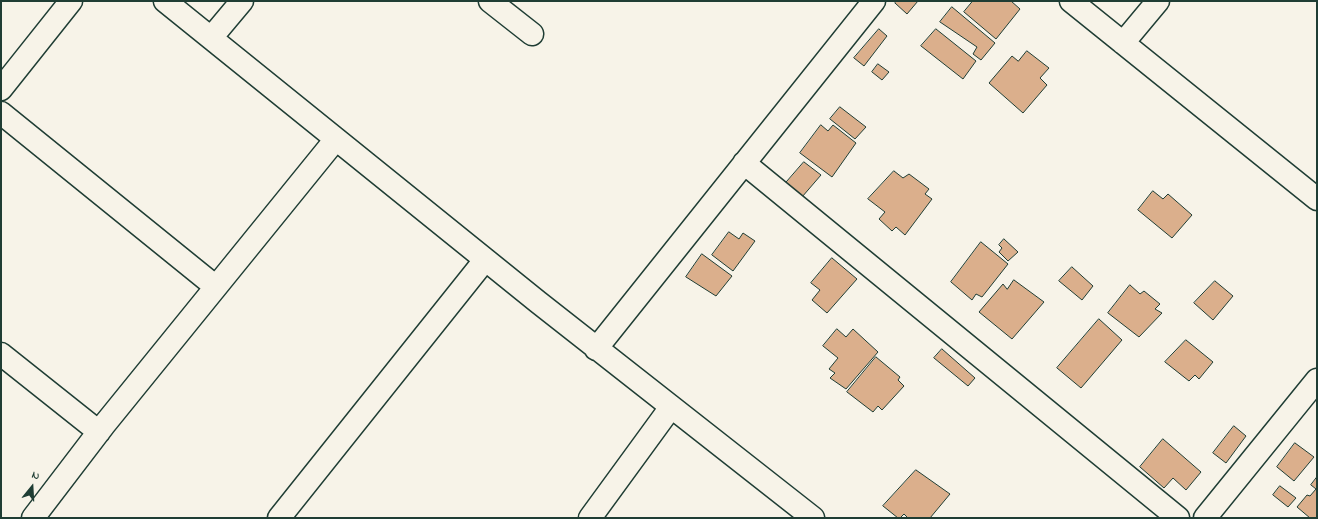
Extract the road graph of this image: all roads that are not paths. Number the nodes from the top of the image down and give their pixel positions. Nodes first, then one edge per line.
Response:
1 (71, 1) edge
2 (165, 1) edge
3 (242, 1) edge
4 (490, 1) edge
5 (874, 1) edge
6 (1071, 1) edge
7 (1158, 1) edge
8 (532, 34) dead end
9 (211, 38) junction
10 (1123, 42) junction
11 (1, 89) edge
12 (1, 114) edge
13 (336, 139) junction
14 (744, 163) junction
15 (1317, 199) edge
16 (485, 260) junction
17 (216, 287) junction
18 (596, 349) junction
19 (1, 354) edge
20 (1317, 380) edge
21 (671, 407) junction
22 (99, 432) junction
23 (33, 518) edge
24 (279, 518) edge
25 (590, 518) edge
26 (813, 518) edge
27 (1178, 518) edge
28 (1205, 518) edge

1 - 11 street
2 - 9 street
3 - 9 street
4 - 8 street
5 - 14 street
6 - 10 street
7 - 10 street
9 - 13 street
10 - 15 street
12 - 17 street
13 - 16 street
13 - 17 street
14 - 18 street
14 - 27 street
16 - 18 street
16 - 24 street
17 - 22 street
18 - 21 street
19 - 22 street
20 - 28 street
21 - 25 street
21 - 26 street
22 - 23 street

